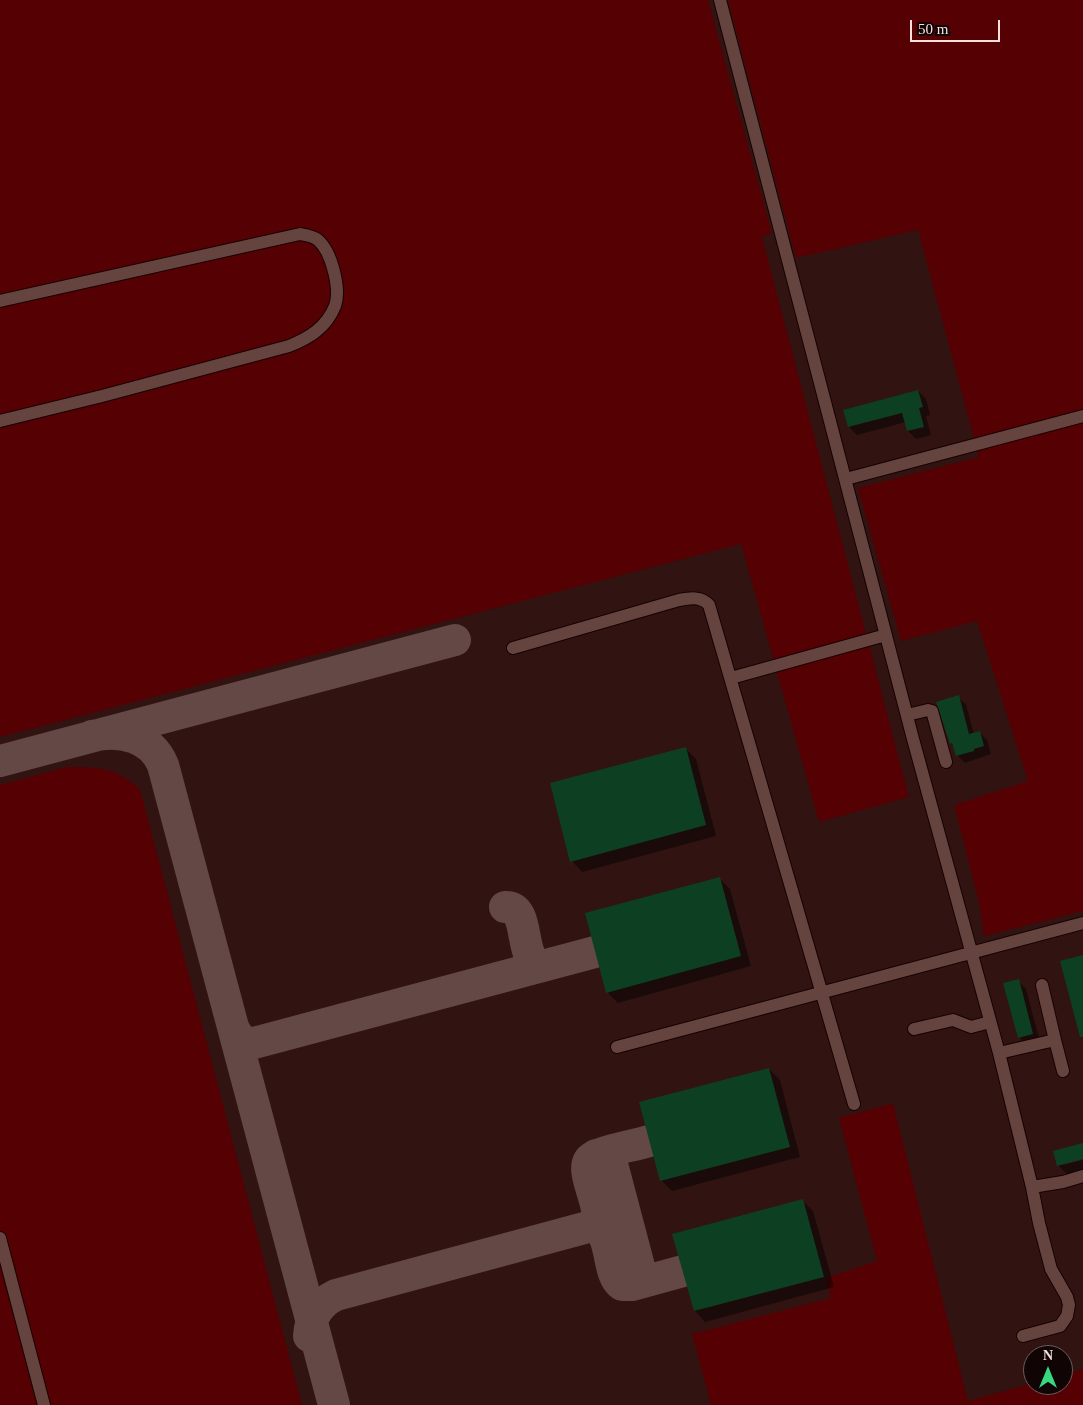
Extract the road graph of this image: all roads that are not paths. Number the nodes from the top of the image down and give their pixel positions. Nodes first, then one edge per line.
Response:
1 (720, 0) edge
2 (0, 301) edge
3 (1083, 416) edge
4 (4, 417) edge
5 (846, 479) junction
6 (886, 635) junction
7 (513, 648) dead end
8 (730, 678) junction
9 (907, 714) junction
10 (946, 762) dead end
11 (1083, 924) edge
12 (971, 953) junction
13 (1042, 985) dead end
14 (821, 991) junction
15 (990, 1022) junction
16 (914, 1029) dead end
17 (1055, 1040) junction
18 (617, 1047) dead end
19 (999, 1053) junction
20 (1063, 1071) dead end
21 (854, 1104) dead end
22 (1083, 1176) edge
23 (1032, 1187) junction
24 (0, 1238) edge
25 (1023, 1336) dead end
26 (44, 1405) edge

1 - 5 lane
2 - 4 lane
3 - 5 lane
5 - 6 lane
6 - 8 lane
6 - 9 lane
7 - 8 lane
8 - 14 lane
9 - 10 lane
9 - 12 lane
11 - 12 lane
12 - 14 lane
12 - 15 lane
13 - 17 lane
14 - 18 lane
14 - 21 lane
15 - 16 lane
15 - 19 lane
17 - 19 lane
17 - 20 lane
19 - 23 lane
22 - 23 lane
23 - 25 lane
24 - 26 lane

